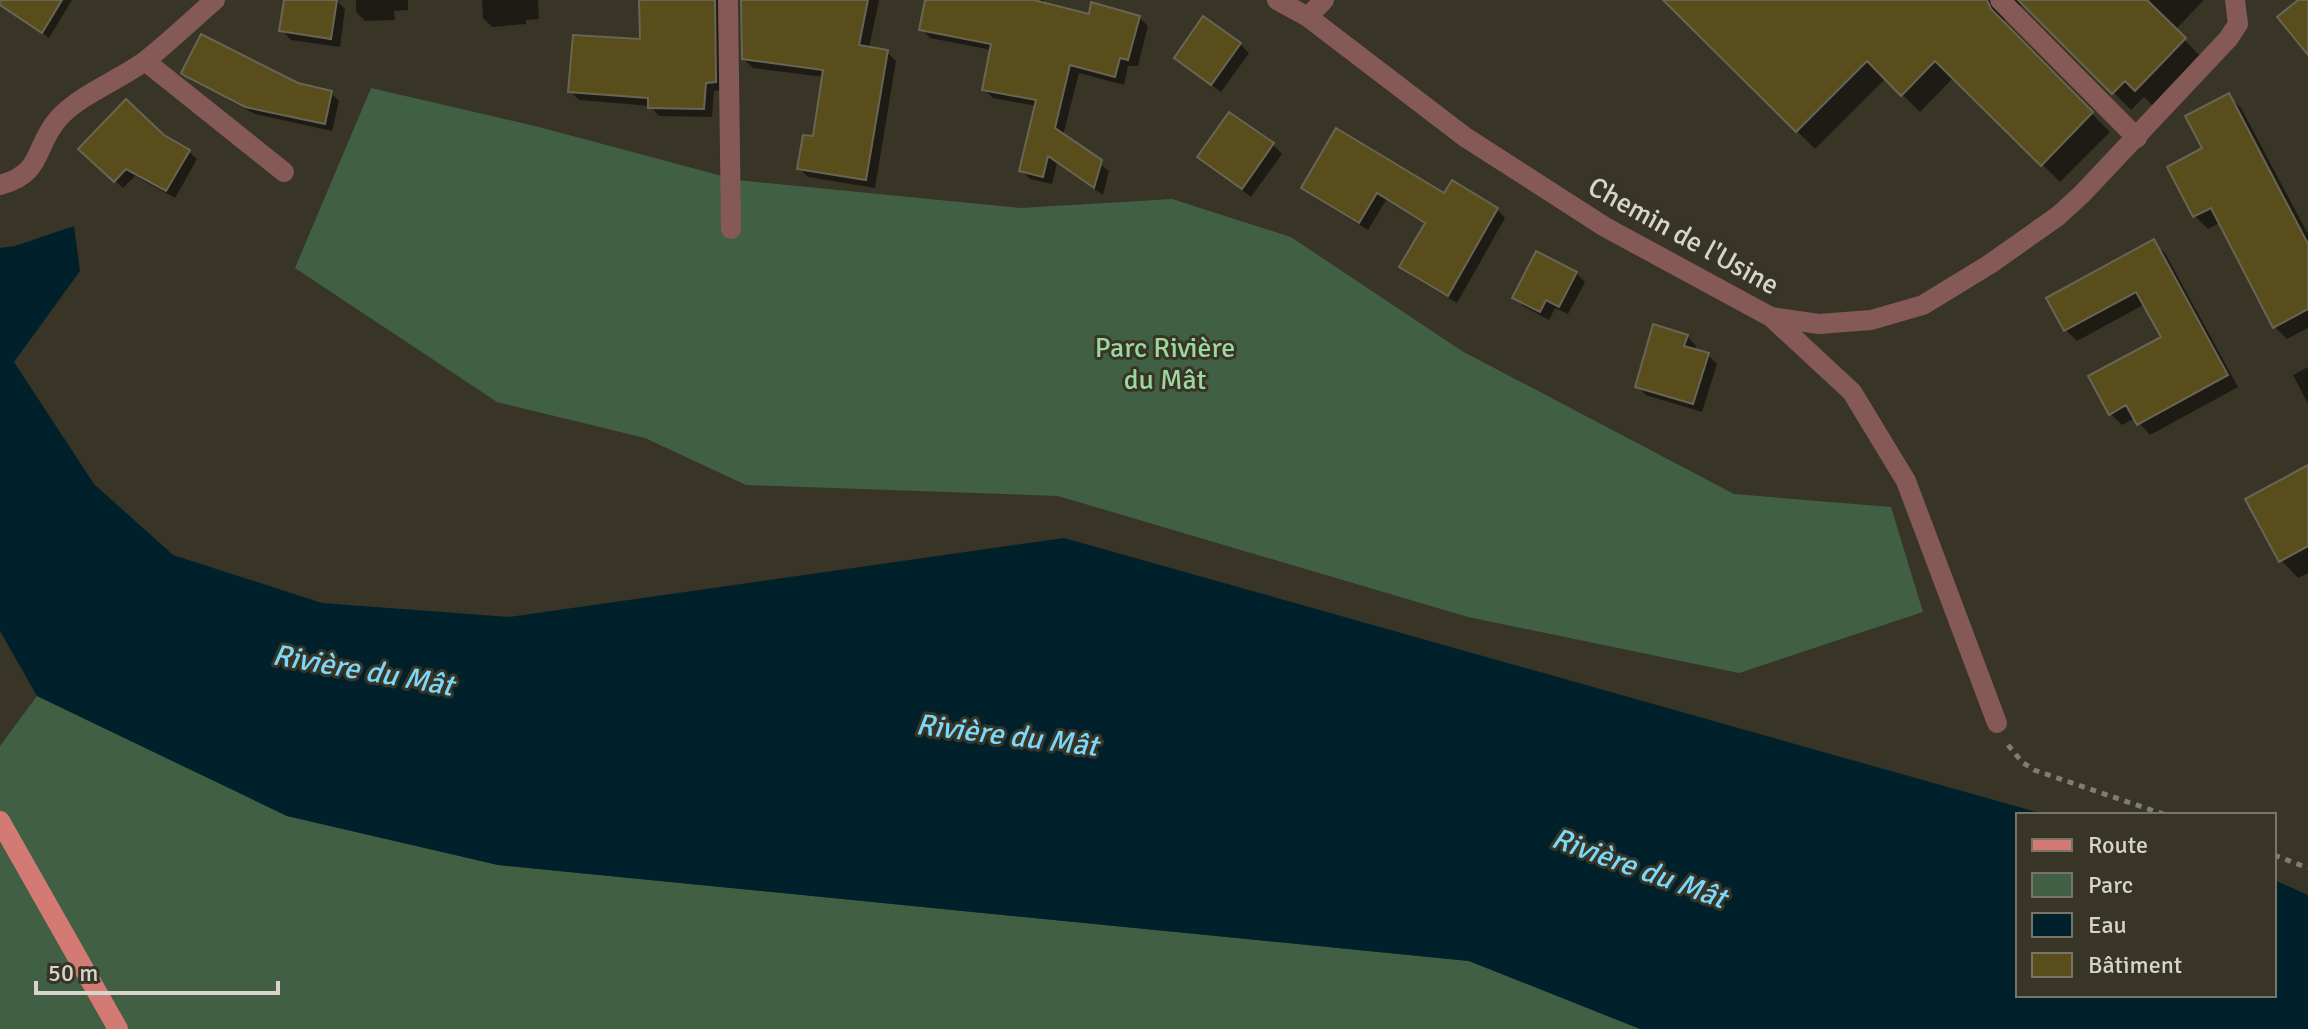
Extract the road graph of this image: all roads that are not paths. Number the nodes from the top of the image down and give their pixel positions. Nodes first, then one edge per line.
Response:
1 (215, 0) edge
2 (728, 0) edge
3 (1277, 0) edge
4 (1324, 0) edge
5 (2000, 0) edge
6 (2236, 4) edge
7 (1308, 17) junction
8 (145, 61) junction
9 (2137, 138) junction
10 (284, 172) dead end
11 (0, 185) edge
12 (731, 229) dead end
13 (1771, 317) junction
14 (1997, 723) road end
15 (0, 821) edge
16 (118, 1029) edge

1 - 8 street
2 - 12 street
3 - 7 street, Chemin de l'Usine
4 - 7 street
5 - 9 street
6 - 9 street, Chemin de l'Usine
7 - 13 street, Chemin de l'Usine
8 - 10 street
8 - 11 street
9 - 13 street, Chemin de l'Usine
13 - 14 street
15 - 16 main road

